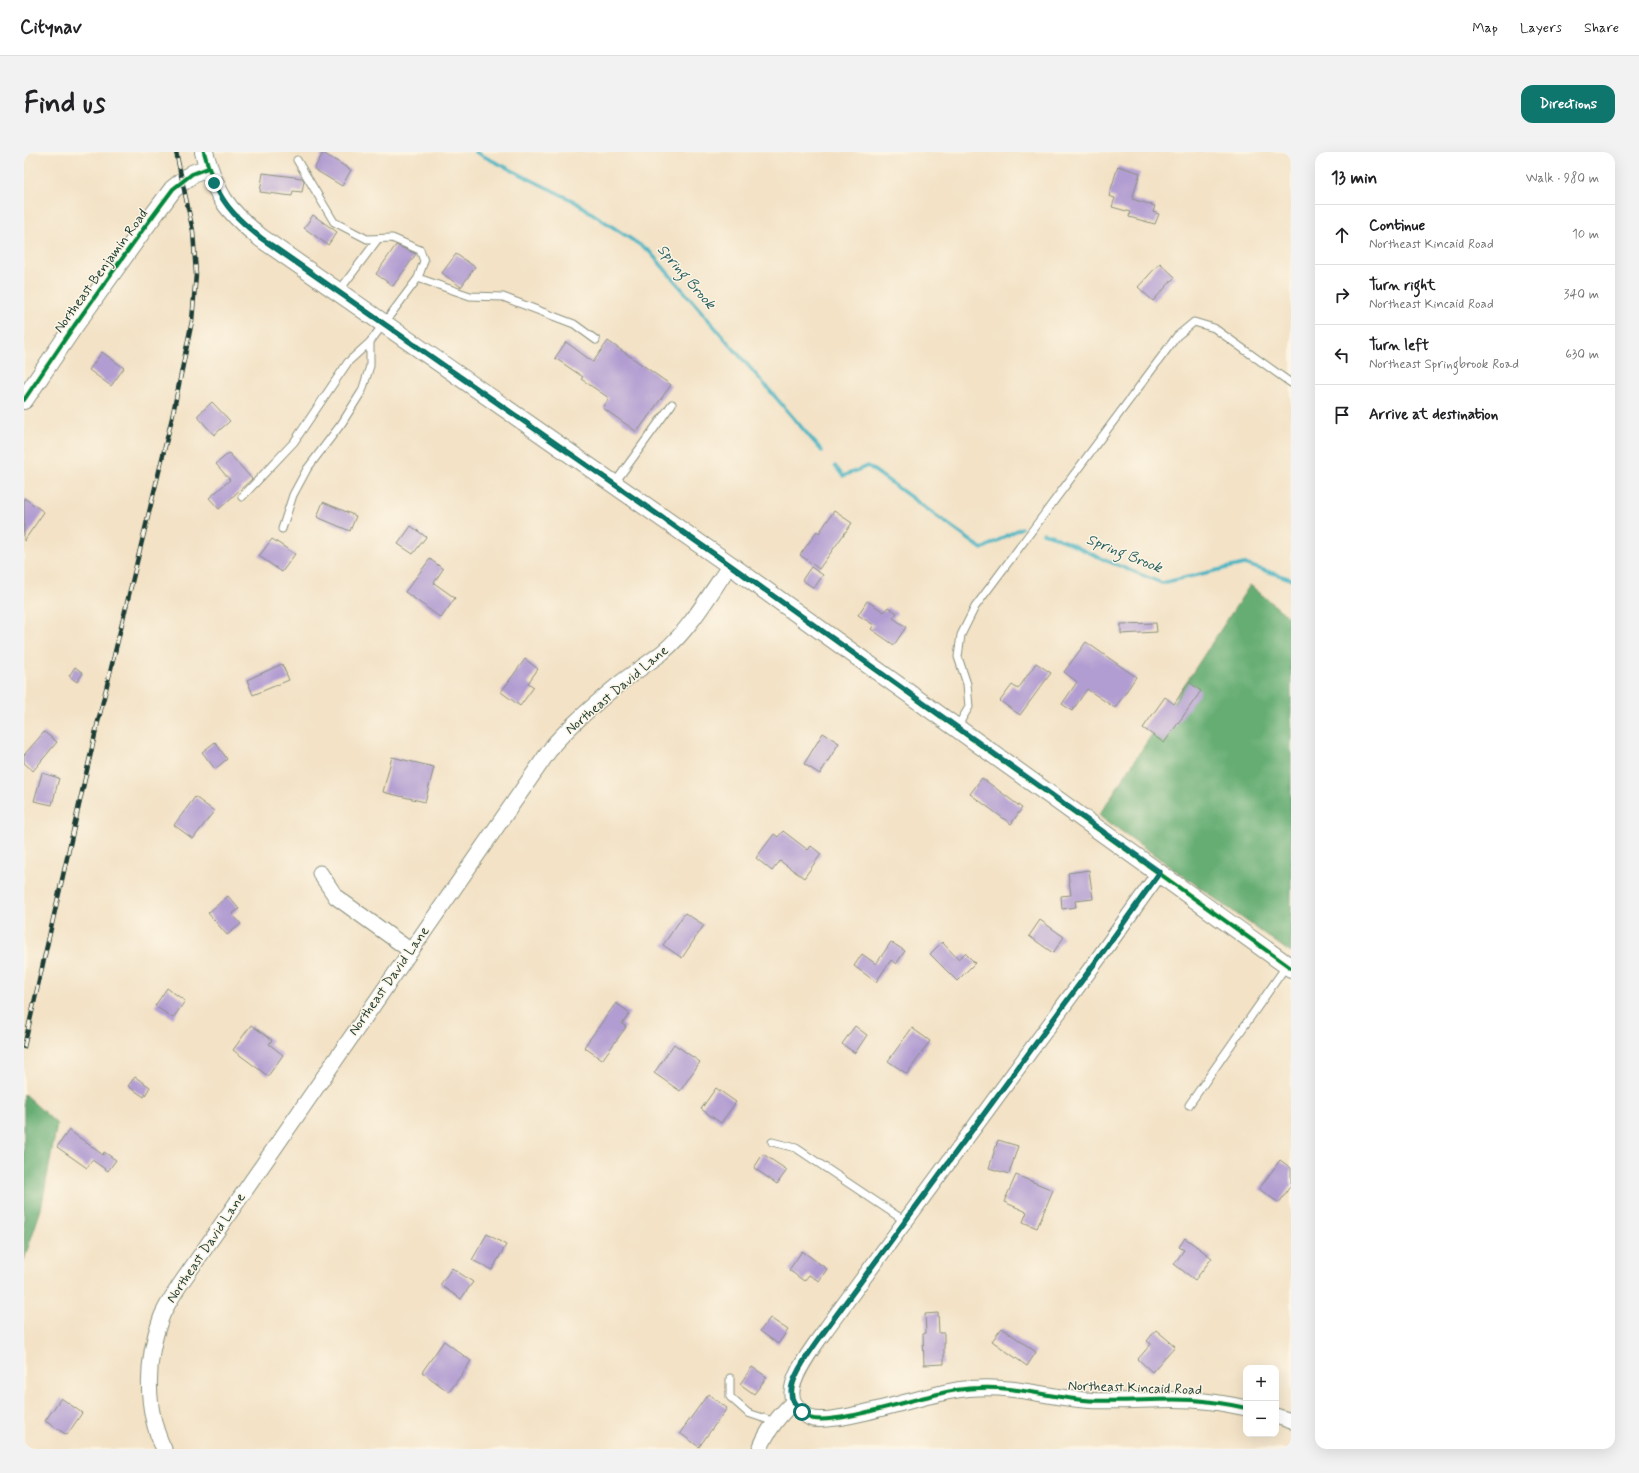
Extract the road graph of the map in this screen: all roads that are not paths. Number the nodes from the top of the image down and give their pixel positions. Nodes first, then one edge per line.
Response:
1 (206, 160) edge
2 (297, 160) dead end
3 (378, 239) junction
4 (418, 278) junction
5 (338, 292) junction
6 (384, 324) junction
7 (596, 340) dead end
8 (370, 342) junction
9 (1291, 383) edge
10 (24, 400) edge
11 (672, 404) dead end
12 (614, 484) junction
13 (242, 497) dead end
14 (282, 529) dead end
15 (730, 565) junction
16 (957, 728) junction
17 (1160, 872) junction
18 (320, 874) dead end
19 (411, 951) junction
20 (1289, 966) edge
21 (1189, 1105) dead end
22 (772, 1142) dead end
23 (905, 1221) junction
24 (730, 1378) dead end
25 (793, 1402) junction
26 (1243, 1407) edge
27 (1279, 1417) edge
28 (1291, 1421) edge
29 (775, 1422) junction
30 (164, 1449) edge
31 (760, 1449) edge

1 - 5 street
1 - 10 street, Northeast Benjamin Road
2 - 3 lane
3 - 4 lane
3 - 5 lane
4 - 6 lane
4 - 7 lane
5 - 6 street
6 - 8 lane
6 - 12 street
8 - 13 lane
8 - 14 lane
9 - 16 lane
11 - 12 lane
12 - 15 street
15 - 16 street
15 - 19 street, Northeast David Lane
16 - 17 street
17 - 20 street
17 - 23 street
18 - 19 street
19 - 30 street, Northeast David Lane
20 - 21 lane
22 - 23 lane
23 - 25 street
24 - 29 lane
25 - 26 street, Northeast Kincaid Road
25 - 29 street
27 - 28 street
29 - 31 street

